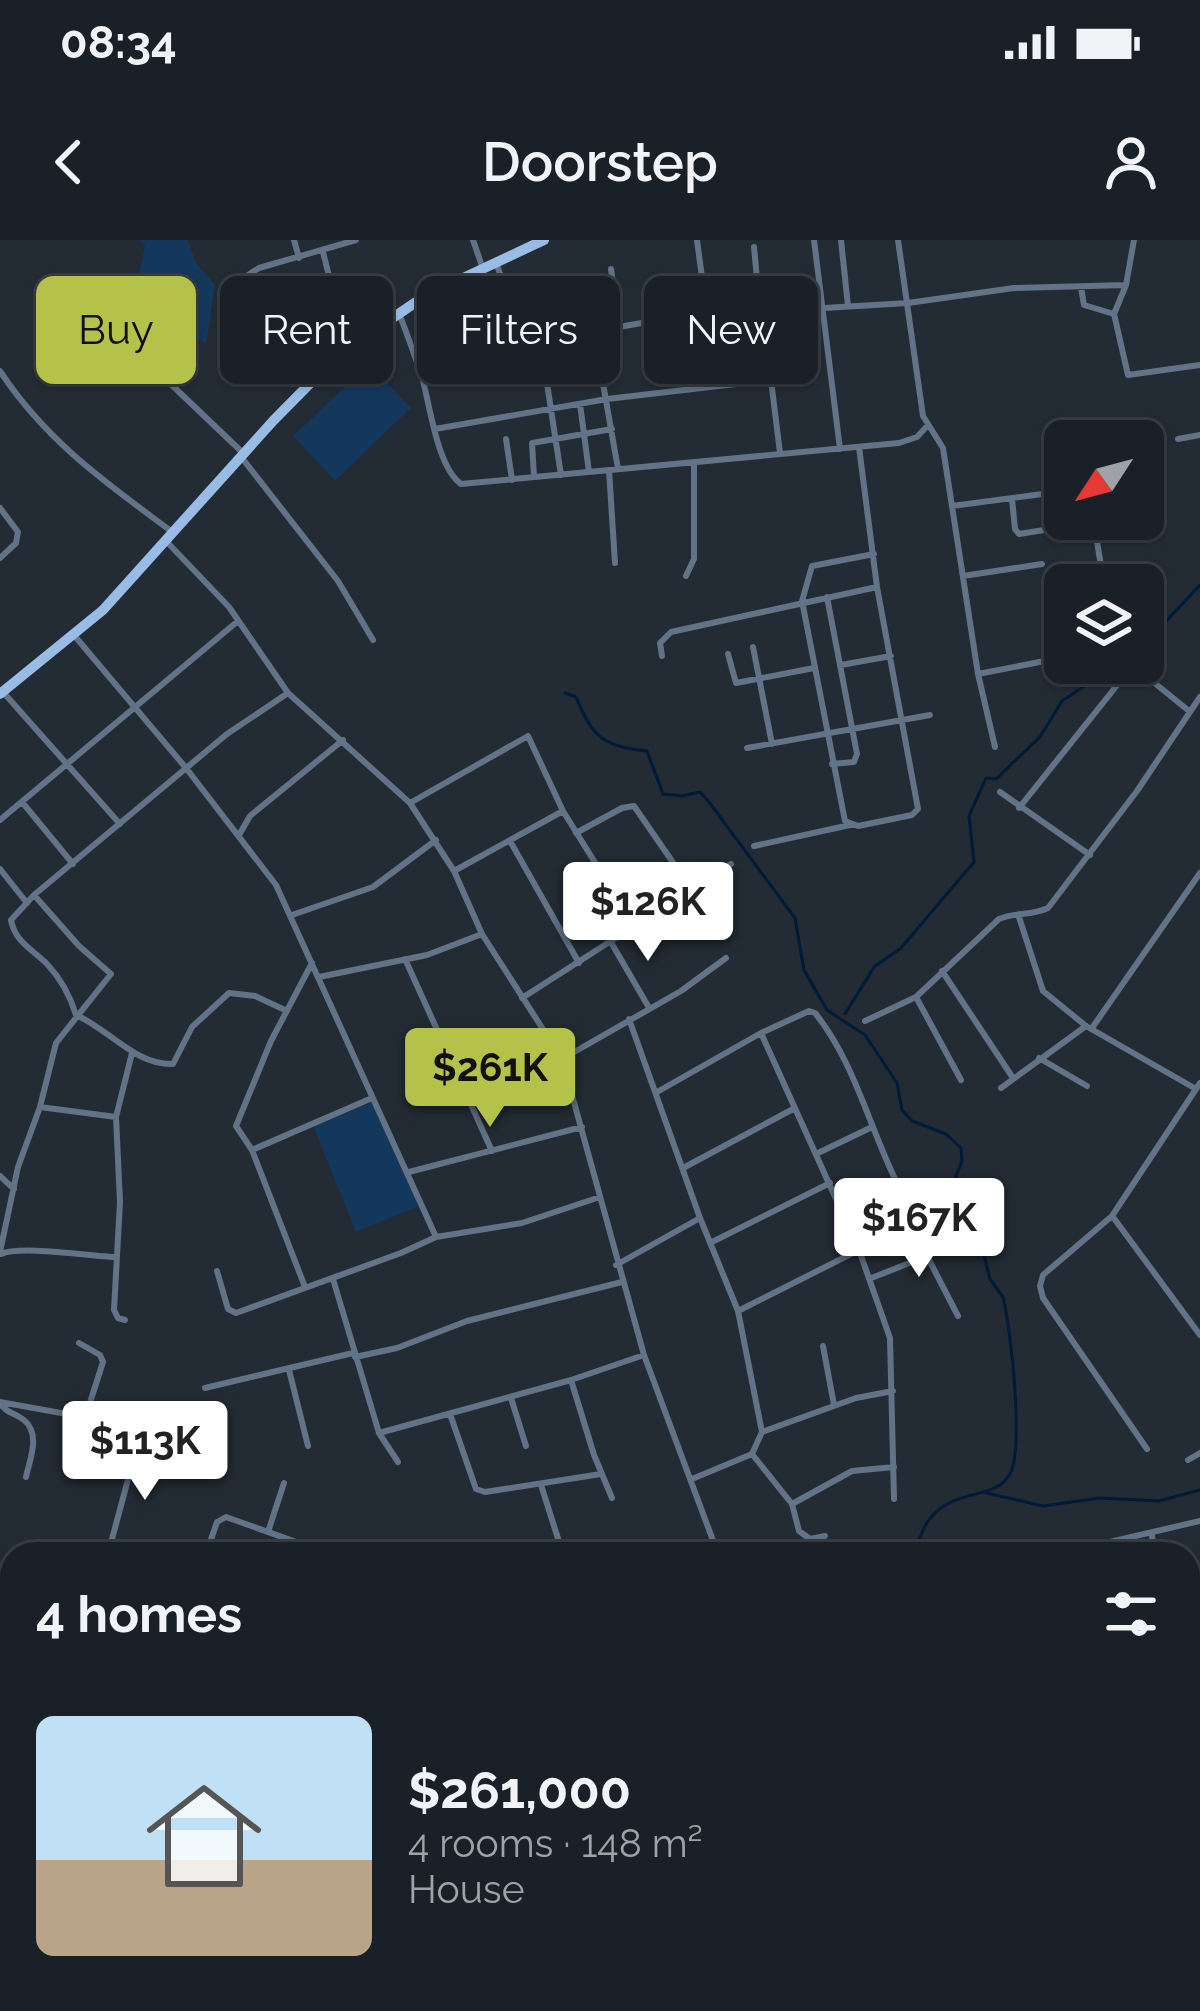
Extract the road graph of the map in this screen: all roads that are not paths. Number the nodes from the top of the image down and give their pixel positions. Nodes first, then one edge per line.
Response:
1 (294, 240) edge
2 (356, 240) edge
3 (473, 240) edge
4 (544, 240) edge
5 (698, 240) edge
6 (814, 240) edge
7 (841, 240) edge
8 (898, 240) edge
9 (1134, 240) edge
10 (754, 247) dead end
11 (323, 252) junction
12 (299, 258) junction
13 (496, 263) junction
14 (482, 269) junction
15 (611, 269) dead end
16 (248, 276) edge
17 (329, 276) edge
18 (501, 276) edge
19 (612, 276) edge
20 (702, 276) edge
21 (757, 276) edge
22 (1126, 285) junction
23 (1082, 287) junction
24 (908, 303) junction
25 (848, 306) junction
26 (818, 307) edge
27 (821, 307) junction
28 (399, 312) junction
29 (1114, 314) junction
30 (393, 316) edge
31 (417, 364) edge
32 (1200, 365) edge
33 (0, 371) edge
34 (169, 384) edge
35 (308, 384) edge
36 (424, 384) edge
37 (549, 384) edge
38 (604, 384) edge
39 (689, 384) edge
40 (689, 389) junction
41 (607, 399) junction
42 (580, 403) junction
43 (554, 408) junction
44 (928, 424) junction
45 (435, 429) junction
46 (612, 429) junction
47 (584, 434) junction
48 (1200, 435) edge
49 (558, 438) junction
50 (506, 439) dead end
51 (1178, 440) dead end
52 (859, 447) junction
53 (840, 449) junction
54 (781, 453) junction
55 (243, 455) junction
56 (694, 464) junction
57 (614, 470) junction
58 (589, 472) junction
59 (561, 475) junction
60 (534, 477) junction
61 (512, 480) junction
62 (1044, 494) edge
63 (1012, 499) junction
64 (952, 506) junction
65 (0, 508) edge
66 (1044, 530) edge
67 (170, 538) junction
68 (874, 554) junction
69 (0, 558) edge
70 (614, 563) dead end
71 (1042, 564) dead end
72 (686, 576) dead end
73 (963, 576) junction
74 (878, 587) junction
75 (827, 597) junction
76 (802, 602) junction
77 (238, 621) junction
78 (73, 634) junction
79 (373, 640) dead end
80 (753, 647) dead end
81 (728, 654) dead end
82 (662, 656) dead end
83 (891, 656) junction
84 (1044, 661) edge
85 (840, 665) junction
86 (814, 668) junction
87 (978, 674) junction
88 (759, 680) junction
89 (1, 693) edge
90 (288, 693) junction
91 (1200, 697) edge
92 (134, 706) junction
93 (1190, 712) junction
94 (930, 715) dead end
95 (902, 722) junction
96 (853, 730) junction
97 (826, 733) junction
98 (343, 740) junction
99 (772, 744) junction
100 (995, 747) dead end
101 (747, 748) dead end
102 (832, 764) junction
103 (66, 765) junction
104 (186, 769) junction
105 (1000, 792) dead end
106 (22, 802) junction
107 (410, 802) junction
108 (1019, 808) junction
109 (563, 811) junction
110 (250, 816) junction
111 (224, 818) junction
112 (0, 820) edge
113 (120, 824) junction
114 (850, 825) junction
115 (576, 833) junction
116 (238, 835) junction
117 (436, 840) junction
118 (510, 841) junction
119 (754, 846) dead end
120 (1090, 856) junction
121 (73, 864) junction
122 (731, 864) dead end
123 (0, 869) edge
124 (454, 871) junction
125 (1200, 874) edge
126 (692, 890) junction
127 (34, 895) junction
128 (27, 903) junction
129 (292, 915) junction
130 (1018, 916) junction
131 (635, 927) junction
132 (482, 934) junction
133 (612, 944) junction
134 (726, 958) dead end
135 (405, 959) junction
136 (312, 963) junction
137 (579, 964) junction
138 (942, 971) junction
139 (319, 977) junction
140 (916, 997) junction
141 (521, 998) junction
142 (648, 1006) junction
143 (287, 1011) junction
144 (76, 1015) junction
145 (629, 1019) junction
146 (865, 1021) dead end
147 (1089, 1027) junction
148 (760, 1033) junction
149 (132, 1053) junction
150 (1038, 1057) junction
151 (562, 1059) junction
152 (1013, 1078) junction
153 (961, 1080) dead end
154 (1198, 1086) edge
155 (1087, 1087) dead end
156 (1001, 1088) dead end
157 (658, 1092) junction
158 (373, 1098) junction
159 (40, 1107) junction
160 (795, 1108) junction
161 (116, 1118) junction
162 (582, 1127) junction
163 (870, 1128) junction
164 (252, 1150) junction
165 (492, 1151) junction
166 (816, 1154) junction
167 (18, 1167) junction
168 (685, 1167) junction
169 (409, 1172) junction
170 (0, 1176) edge
171 (830, 1183) junction
172 (14, 1189) junction
173 (600, 1197) junction
174 (842, 1212) junction
175 (1112, 1216) junction
176 (700, 1218) junction
177 (4, 1230) junction
178 (436, 1237) junction
179 (710, 1244) junction
180 (27, 1250) junction
181 (859, 1250) junction
182 (0, 1253) edge
183 (116, 1257) junction
184 (616, 1265) junction
185 (217, 1270) dead end
186 (333, 1279) junction
187 (868, 1279) junction
188 (622, 1282) junction
189 (305, 1287) junction
190 (738, 1311) junction
191 (958, 1316) dead end
192 (125, 1320) dead end
193 (1200, 1335) edge
194 (79, 1343) dead end
195 (823, 1346) dead end
196 (354, 1355) junction
197 (644, 1355) junction
198 (289, 1370) junction
199 (572, 1380) junction
200 (205, 1388) dead end
201 (893, 1391) junction
202 (511, 1397) junction
203 (0, 1402) edge
204 (834, 1405) junction
205 (450, 1414) junction
206 (86, 1415) junction
207 (761, 1432) junction
208 (379, 1433) junction
209 (308, 1446) dead end
210 (526, 1446) dead end
211 (1147, 1448) dead end
212 (1200, 1453) edge
213 (752, 1454) junction
214 (1188, 1460) dead end
215 (398, 1462) dead end
216 (894, 1467) junction
217 (601, 1474) junction
218 (26, 1478) dead end
219 (692, 1479) junction
220 (284, 1483) dead end
221 (541, 1485) junction
222 (612, 1498) dead end
223 (894, 1499) dead end
224 (792, 1504) junction
225 (1200, 1521) edge
226 (268, 1532) junction
227 (1152, 1534) junction
228 (825, 1536) dead end
229 (111, 1542) edge
230 (211, 1542) edge
231 (296, 1542) edge
232 (559, 1542) edge
233 (714, 1542) edge
234 (1116, 1542) edge
235 (1153, 1542) edge

1 - 12 street
2 - 11 street
3 - 14 street
4 - 13 main road
5 - 20 street
6 - 27 street
7 - 25 street
8 - 24 street
9 - 22 street
10 - 21 street
11 - 12 street
11 - 17 street
12 - 16 street
13 - 14 main road
13 - 18 street
14 - 28 main road
15 - 19 street
22 - 23 street
22 - 29 street
23 - 24 street
23 - 29 street
24 - 25 street
24 - 44 street
25 - 27 street
26 - 27 street
27 - 53 street
28 - 30 main road
28 - 31 street
29 - 32 street
33 - 67 street
34 - 55 street
35 - 55 main road
36 - 45 street
37 - 43 street
38 - 41 street
39 - 40 street
40 - 41 street
40 - 54 street
41 - 42 street
41 - 46 street
42 - 43 street
42 - 47 street
43 - 45 street
43 - 49 street
44 - 52 street
44 - 64 street
45 - 61 street
46 - 47 street
46 - 57 street
47 - 49 street
47 - 58 street
48 - 51 street
49 - 59 street
49 - 60 street
50 - 61 street
52 - 53 street
52 - 68 street
53 - 54 street
54 - 56 street
55 - 67 main road
55 - 79 street
56 - 57 street
56 - 72 street
57 - 58 street
57 - 70 street
58 - 59 street
59 - 60 street
60 - 61 street
62 - 63 street
63 - 64 street
63 - 66 street
64 - 73 street
65 - 69 street
67 - 77 street
67 - 78 main road
68 - 74 street
68 - 76 street
71 - 73 street
73 - 87 street
74 - 75 street
74 - 83 street
75 - 76 street
75 - 85 street
76 - 82 street
76 - 86 street
77 - 90 street
77 - 92 street
78 - 89 main road
78 - 92 street
80 - 88 street
81 - 88 street
83 - 85 street
83 - 95 street
84 - 87 street
85 - 96 street
86 - 88 street
86 - 97 street
87 - 100 street
88 - 99 street
89 - 103 street
90 - 98 street
90 - 104 street
91 - 93 street
92 - 103 street
92 - 104 street
93 - 108 street
93 - 120 street
94 - 95 street
95 - 96 street
95 - 114 street
96 - 97 street
96 - 102 street
97 - 99 street
97 - 102 street
98 - 107 street
98 - 110 street
99 - 101 street
102 - 114 street
103 - 106 street
103 - 113 street
104 - 111 street
104 - 113 street
105 - 108 street
106 - 112 street
106 - 121 street
107 - 109 street
107 - 117 street
108 - 120 street
109 - 115 street
109 - 118 street
110 - 111 street
110 - 116 street
111 - 116 street
113 - 121 street
114 - 119 street
115 - 126 street
115 - 131 street
116 - 129 street
117 - 124 street
117 - 129 street
118 - 124 street
118 - 137 street
120 - 130 street
121 - 127 street
122 - 126 street
123 - 128 street
124 - 132 street
125 - 147 street
126 - 131 street
127 - 128 street
127 - 144 street
128 - 144 street
129 - 136 street
130 - 138 street
130 - 147 street
131 - 133 street
132 - 135 street
132 - 141 street
133 - 137 street
133 - 142 street
134 - 142 street
135 - 139 street
135 - 165 street
136 - 139 street
136 - 143 street
137 - 141 street
138 - 140 street
138 - 152 street
139 - 158 street
140 - 146 street
140 - 153 street
141 - 151 street
142 - 145 street
143 - 149 street
143 - 164 street
144 - 149 street
144 - 159 street
145 - 151 street
145 - 157 street
147 - 150 street
147 - 154 street
148 - 157 street
148 - 160 street
148 - 163 street
149 - 161 street
150 - 152 street
150 - 155 street
151 - 162 street
152 - 156 street
154 - 175 street
157 - 168 street
158 - 164 street
158 - 169 street
159 - 161 street
159 - 167 street
160 - 166 street
160 - 168 street
161 - 183 street
162 - 165 street
162 - 173 street
163 - 166 street
163 - 174 street
164 - 189 street
165 - 169 street
166 - 171 street
167 - 170 street
167 - 172 street
168 - 176 street
169 - 178 street
170 - 172 street
171 - 174 street
171 - 179 street
172 - 177 street
173 - 178 street
173 - 184 street
174 - 181 street
175 - 193 street
175 - 211 street
176 - 179 street
176 - 184 street
177 - 180 street
177 - 182 street
178 - 186 street
179 - 190 street
180 - 182 street
180 - 183 street
181 - 187 street
181 - 190 street
183 - 192 street
184 - 188 street
185 - 189 street
186 - 189 street
186 - 196 street
187 - 191 street
187 - 201 street
188 - 196 street
188 - 197 street
190 - 207 street
194 - 206 street
195 - 204 street
196 - 198 street
196 - 208 street
197 - 199 street
197 - 219 street
198 - 200 street
198 - 209 street
199 - 202 street
199 - 217 street
201 - 204 street
201 - 216 street
202 - 205 street
202 - 210 street
203 - 206 street
203 - 218 street
204 - 207 street
205 - 208 street
205 - 221 street
206 - 229 street
207 - 213 street
208 - 215 street
212 - 214 street
213 - 219 street
213 - 224 street
216 - 223 street
216 - 224 street
217 - 221 street
217 - 222 street
219 - 233 street
220 - 226 street
221 - 232 street
224 - 228 street
225 - 227 street
226 - 230 street
226 - 231 street
227 - 234 street
227 - 235 street

